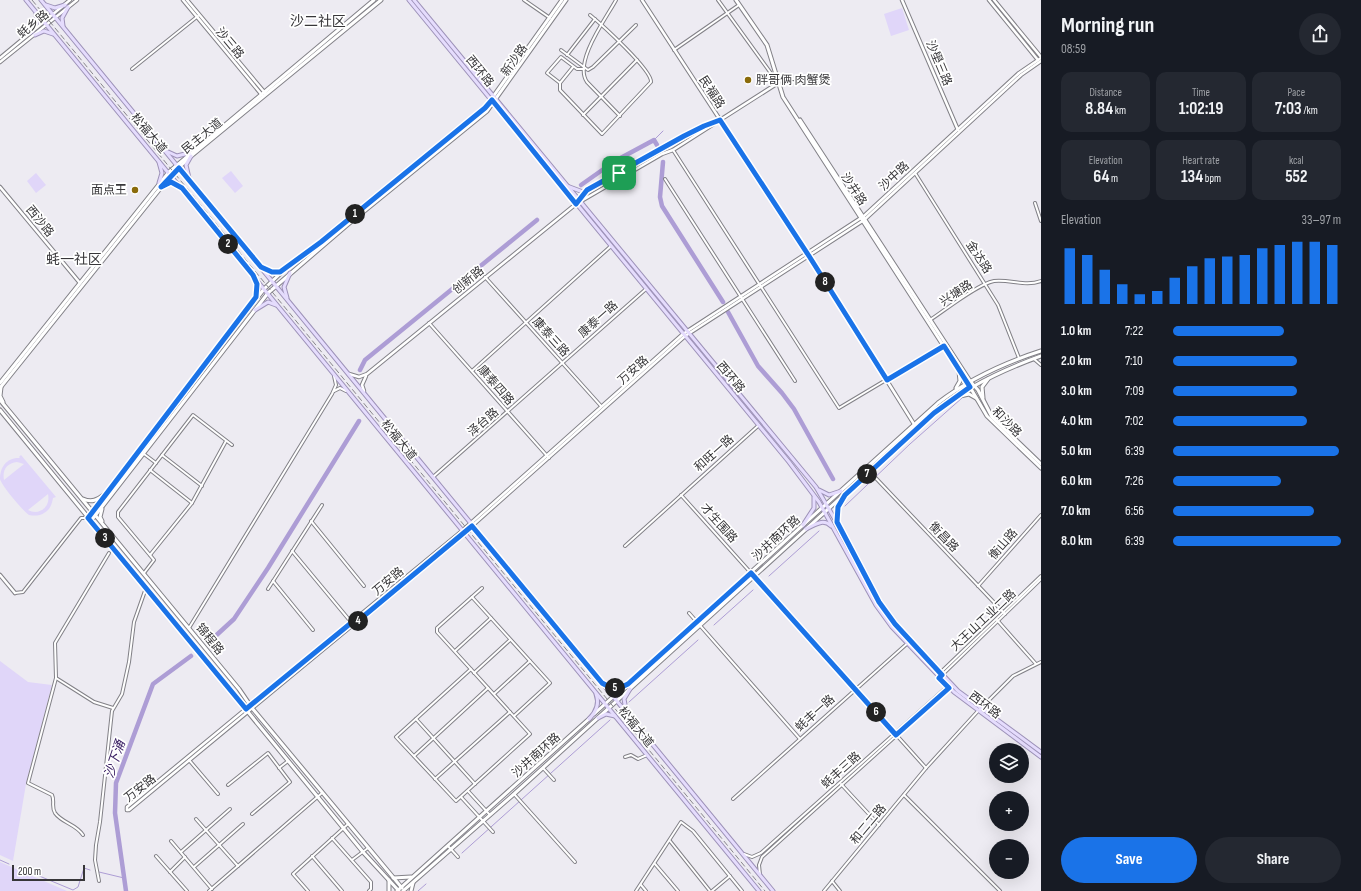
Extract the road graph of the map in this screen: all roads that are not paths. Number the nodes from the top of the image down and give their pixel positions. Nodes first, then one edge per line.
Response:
1 (26, 0) edge
2 (70, 0) edge
3 (77, 0) edge
4 (183, 0) edge
5 (187, 0) edge
6 (374, 0) edge
7 (381, 0) edge
8 (409, 0) edge
9 (414, 0) edge
10 (524, 0) edge
11 (562, 0) edge
12 (566, 0) edge
13 (616, 0) edge
14 (642, 0) edge
15 (718, 0) edge
16 (738, 0) edge
17 (902, 0) edge
18 (989, 0) edge
19 (994, 0) edge
20 (41, 1) edge
21 (740, 5) junction
22 (66, 6) junction
23 (33, 9) junction
24 (728, 14) junction
25 (52, 15) junction
26 (590, 15) dead end
27 (198, 16) junction
28 (55, 18) junction
29 (551, 19) junction
30 (595, 19) junction
31 (44, 22) junction
32 (47, 25) junction
33 (602, 25) junction
34 (636, 25) dead end
35 (66, 31) junction
36 (33, 33) junction
37 (57, 37) junction
38 (619, 42) junction
39 (561, 50) dead end
40 (674, 50) junction
41 (567, 55) junction
42 (0, 58) edge
43 (637, 60) junction
44 (1040, 60) edge
45 (0, 62) edge
46 (573, 67) junction
47 (132, 69) dead end
48 (584, 69) junction
49 (560, 83) junction
50 (778, 83) junction
51 (264, 94) junction
52 (601, 96) junction
53 (494, 100) junction
54 (583, 115) junction
55 (620, 116) junction
56 (720, 120) junction
57 (958, 132) junction
58 (164, 150) junction
59 (673, 150) junction
60 (190, 155) junction
61 (156, 157) junction
62 (176, 164) junction
63 (179, 168) junction
64 (168, 172) junction
65 (914, 172) junction
66 (171, 175) junction
67 (665, 179) dead end
68 (190, 182) junction
69 (159, 183) junction
70 (567, 186) junction
71 (0, 187) edge
72 (161, 187) junction
73 (182, 188) junction
74 (583, 192) dead end
75 (580, 201) junction
76 (576, 204) junction
77 (1034, 204) dead end
78 (864, 218) junction
79 (1041, 221) edge
80 (611, 246) junction
81 (808, 254) junction
82 (261, 267) junction
83 (285, 269) junction
84 (290, 273) junction
85 (253, 275) junction
86 (485, 277) junction
87 (272, 281) junction
88 (1041, 281) edge
89 (81, 284) junction
90 (986, 284) junction
91 (760, 285) junction
92 (275, 286) junction
93 (264, 288) junction
94 (646, 289) junction
95 (268, 294) junction
96 (741, 297) junction
97 (254, 302) junction
98 (288, 302) junction
99 (279, 307) junction
100 (255, 310) junction
101 (929, 320) junction
102 (526, 322) junction
103 (429, 323) junction
104 (688, 333) junction
105 (684, 335) junction
106 (945, 345) junction
107 (1041, 351) edge
108 (1041, 356) edge
109 (1019, 358) junction
110 (1034, 359) junction
111 (562, 363) junction
112 (1041, 366) edge
113 (958, 368) junction
114 (472, 371) junction
115 (332, 372) junction
116 (347, 373) junction
117 (367, 374) junction
118 (990, 378) junction
119 (887, 380) junction
120 (1, 381) edge
121 (795, 381) dead end
122 (969, 382) junction
123 (972, 386) junction
124 (0, 388) edge
125 (952, 392) junction
126 (332, 394) junction
127 (350, 394) junction
128 (365, 394) junction
129 (977, 399) junction
130 (0, 400) edge
131 (949, 402) junction
132 (984, 403) junction
133 (4, 404) junction
134 (602, 408) junction
135 (0, 410) edge
136 (507, 412) junction
137 (914, 424) junction
138 (759, 425) junction
139 (226, 441) junction
140 (232, 445) dead end
141 (140, 451) junction
142 (144, 453) junction
143 (162, 455) junction
144 (548, 457) junction
145 (156, 463) junction
146 (1041, 464) edge
147 (1041, 468) edge
148 (150, 470) junction
149 (870, 472) junction
150 (433, 478) junction
151 (202, 486) junction
152 (816, 487) junction
153 (841, 491) junction
154 (108, 492) junction
155 (681, 495) junction
156 (845, 495) junction
157 (814, 496) junction
158 (81, 497) junction
159 (192, 503) junction
160 (827, 504) junction
161 (104, 505) junction
162 (322, 505) dead end
163 (822, 508) junction
164 (829, 508) junction
165 (93, 512) junction
166 (825, 512) junction
167 (96, 515) junction
168 (1041, 515) edge
169 (88, 518) junction
170 (91, 521) junction
171 (311, 521) junction
172 (837, 522) junction
173 (102, 523) junction
174 (471, 525) junction
175 (803, 525) junction
176 (806, 529) junction
177 (835, 530) junction
178 (463, 532) junction
179 (625, 546) dead end
180 (292, 551) junction
181 (109, 553) dead end
182 (150, 555) junction
183 (144, 573) junction
184 (751, 573) junction
185 (0, 575) edge
186 (754, 576) junction
187 (1041, 576) edge
188 (1041, 579) edge
189 (273, 581) junction
190 (364, 586) dead end
191 (978, 586) junction
192 (146, 588) junction
193 (482, 588) dead end
194 (268, 589) dead end
195 (15, 593) joint
196 (472, 597) junction
197 (688, 613) dead end
198 (1004, 613) junction
199 (491, 618) junction
200 (997, 620) junction
201 (696, 622) junction
202 (352, 624) junction
203 (700, 626) junction
204 (189, 628) junction
205 (313, 630) dead end
206 (511, 640) junction
207 (908, 642) junction
208 (455, 651) junction
209 (530, 661) junction
210 (1041, 662) edge
211 (1036, 664) junction
212 (471, 669) junction
213 (474, 673) junction
214 (939, 676) junction
215 (56, 678) junction
216 (602, 683) junction
217 (628, 684) junction
218 (951, 685) junction
219 (488, 688) junction
220 (948, 688) junction
221 (593, 689) junction
222 (630, 689) junction
223 (856, 689) junction
224 (494, 694) junction
225 (614, 697) junction
226 (617, 701) junction
227 (605, 704) junction
228 (252, 707) junction
229 (113, 708) junction
230 (609, 708) junction
231 (981, 708) junction
232 (247, 711) junction
233 (978, 711) junction
234 (510, 712) junction
235 (628, 715) junction
236 (514, 716) junction
237 (598, 718) junction
238 (416, 719) junction
239 (589, 719) junction
240 (618, 719) junction
241 (896, 734) junction
242 (433, 739) junction
243 (800, 739) junction
244 (1041, 752) edge
245 (647, 755) junction
246 (414, 756) junction
247 (625, 757) dead end
248 (1041, 757) edge
249 (188, 759) junction
250 (288, 761) junction
251 (454, 762) junction
252 (279, 768) junction
253 (543, 768) junction
254 (926, 768) junction
255 (435, 779) junction
256 (554, 780) dead end
257 (841, 783) junction
258 (475, 784) junction
259 (228, 785) dead end
260 (468, 791) junction
261 (322, 793) junction
262 (218, 794) dead end
263 (514, 794) junction
264 (904, 795) junction
265 (318, 796) junction
266 (460, 797) junction
267 (733, 799) dead end
268 (230, 810) dead end
269 (487, 811) junction
270 (252, 814) dead end
271 (490, 815) junction
272 (196, 818) dead end
273 (479, 818) junction
274 (483, 822) junction
275 (243, 824) dead end
276 (348, 824) junction
277 (879, 826) junction
278 (344, 828) junction
279 (207, 830) junction
280 (493, 832) dead end
281 (83, 835) dead end
282 (332, 838) junction
283 (171, 840) dead end
284 (670, 841) junction
285 (220, 845) junction
286 (448, 846) junction
287 (368, 848) junction
288 (451, 850) junction
289 (181, 852) junction
290 (363, 852) junction
291 (740, 852) junction
292 (156, 856) dead end
293 (312, 856) junction
294 (186, 857) junction
295 (458, 857) dead end
296 (352, 860) junction
297 (575, 862) dead end
298 (655, 864) junction
299 (238, 866) junction
300 (194, 867) junction
301 (170, 872) junction
302 (730, 876) junction
303 (760, 876) junction
304 (413, 877) junction
305 (393, 878) junction
306 (389, 880) junction
307 (99, 881) dead end
308 (832, 881) junction
309 (414, 882) junction
310 (641, 885) junction
311 (638, 888) junction
312 (212, 889) junction
313 (403, 890) edge
314 (187, 891) edge
315 (209, 891) edge
316 (308, 891) edge
317 (342, 891) edge
318 (369, 891) edge
319 (389, 891) edge
320 (398, 891) edge
321 (411, 891) edge
322 (636, 891) edge
323 (641, 891) edge
324 (646, 891) edge
325 (678, 891) edge
326 (711, 891) edge
327 (742, 891) edge
328 (760, 891) edge
329 (773, 891) edge
330 (824, 891) edge
331 (840, 891) edge
332 (1000, 891) edge

1 - 23 main road, 松福大道
2 - 22 street, 蚝乡路
3 - 22 street, 蚝乡路
4 - 27 street, 沙三路
5 - 27 street, 沙三路
6 - 51 main road, 民主大道
7 - 51 main road, 民主大道
8 - 53 main road, 西环路
9 - 53 main road, 西环路
10 - 29 street
11 - 29 main road, 新沙路
12 - 29 main road, 新沙路
13 - 33 street
14 - 40 street, 民福路
15 - 24 street
16 - 21 main road, 沙井路
16 - 78 main road, 沙井路
17 - 57 street, 沙壆三路
18 - 44 street
19 - 44 street
20 - 22 main road
20 - 25 main road, 松福大道
21 - 24 street
21 - 50 main road, 沙井路
22 - 25 street, 蚝乡路
22 - 28 street, 蚝乡路
22 - 35 main road
23 - 31 main road, 松福大道
23 - 36 main road
24 - 40 street
24 - 50 street
25 - 28 main road, 松福大道
25 - 31 street, 蚝乡路
26 - 30 street
27 - 47 street
27 - 51 street, 沙三路
28 - 32 street, 蚝乡路
28 - 35 main road, 松福大道
29 - 53 main road, 新沙路
30 - 33 street
30 - 41 street
31 - 32 main road, 松福大道
31 - 36 street, 蚝乡路
32 - 36 street, 蚝乡路
32 - 37 main road, 松福大道
33 - 38 street
33 - 48 street
34 - 38 street
35 - 58 main road, 松福大道
36 - 37 main road
36 - 42 street, 蚝乡路
36 - 45 street, 蚝乡路
37 - 61 main road, 松福大道
38 - 43 street
38 - 48 street
39 - 41 street
40 - 56 street, 民福路
41 - 48 street
43 - 52 street
43 - 55 street
44 - 57 street, 沙中路
46 - 48 street
46 - 49 street
46 - 49 street
48 - 52 street
49 - 54 street
50 - 56 street, 创新路
50 - 78 main road, 沙井路
51 - 60 main road, 民主大道
52 - 54 street
52 - 55 street
53 - 70 main road, 西环路
53 - 76 main road, 西环路
53 - 83 main road, 新沙路
53 - 84 main road, 新沙路
54 - 55 street
56 - 59 street, 创新路
56 - 75 street, 创新路
56 - 81 street, 民福路
57 - 65 street, 沙中路
58 - 60 main road
58 - 62 main road, 松福大道
59 - 75 street, 创新路
59 - 91 street
60 - 62 main road, 民主大道
60 - 63 main road, 民主大道
60 - 68 main road
61 - 64 main road, 松福大道
61 - 69 main road
62 - 63 main road, 松福大道
62 - 64 main road, 民主大道
63 - 66 main road, 民主大道
63 - 68 main road, 松福大道
64 - 66 main road, 松福大道
64 - 69 main road, 民主大道
65 - 78 street, 沙中路
65 - 90 street, 金达路
66 - 72 main road, 民主大道
66 - 73 main road, 松福大道
67 - 96 street
68 - 82 main road, 松福大道
69 - 89 main road, 民主大道
70 - 74 main road
70 - 75 main road, 西环路
71 - 89 street, 西沙路
72 - 73 main road
72 - 89 main road, 民主大道
73 - 85 main road, 松福大道
75 - 76 street, 创新路
75 - 104 main road, 西环路
76 - 80 main road, 西环路
76 - 86 street, 创新路
77 - 79 street
78 - 81 street, 沙中路
78 - 101 main road, 沙井路
80 - 94 main road, 西环路
80 - 102 street
81 - 91 street, 沙中路
81 - 119 street, 民福路
82 - 83 main road
82 - 87 main road, 松福大道
83 - 87 main road, 新沙路
84 - 92 main road, 新沙路
84 - 98 main road
85 - 93 main road, 松福大道
85 - 97 main road
86 - 102 street, 康泰三路
86 - 103 street, 创新路
87 - 92 main road, 松福大道
87 - 93 main road, 新沙路
88 - 90 street, 兴塘路
89 - 120 main road, 民主大道
89 - 124 main road, 民主大道
90 - 101 street, 兴塘路
90 - 109 street, 金达路
91 - 96 street, 沙中路
91 - 119 street
92 - 95 main road, 新沙路
92 - 98 main road, 松福大道
93 - 95 main road, 松福大道
93 - 97 main road, 新沙路
94 - 105 main road, 西环路
94 - 111 street, 康泰一路
95 - 99 main road, 松福大道
95 - 100 main road, 新沙路
96 - 104 street, 沙中路
96 - 121 street
97 - 141 main road, 新沙路
98 - 116 main road, 松福大道
99 - 100 main road
99 - 115 main road, 松福大道
100 - 142 main road, 新沙路
101 - 106 main road, 沙井路
102 - 111 street, 康泰三路
102 - 114 street
103 - 114 street, 康泰四路
103 - 117 street, 创新路
104 - 105 street, 万安路
104 - 152 main road, 西环路
105 - 134 street, 万安路
105 - 138 main road, 西环路
106 - 113 main road, 沙井路
106 - 119 street
106 - 122 main road, 沙井路
107 - 109 main road, 沙井南环路
108 - 110 main road, 沙井南环路
109 - 122 main road, 沙井南环路
110 - 112 street
110 - 118 main road, 沙井南环路
111 - 134 street, 康泰三路
111 - 136 street, 泽台路
113 - 122 main road, 沙井路
113 - 125 main road
114 - 136 street, 康泰四路
115 - 126 street
115 - 127 main road, 松福大道
116 - 117 street
116 - 128 main road, 松福大道
117 - 128 street
118 - 123 main road, 沙井南环路
118 - 132 main road
119 - 137 street, 民福路
122 - 123 main road, 和沙路
122 - 125 main road, 沙井南环路
123 - 129 main road, 和沙路
123 - 131 main road, 沙井南环路
123 - 132 main road, 和沙路
124 - 133 main road
125 - 137 main road, 沙井南环路
126 - 127 street
126 - 204 street
127 - 178 main road, 松福大道
128 - 150 main road, 松福大道
129 - 131 main road
129 - 147 main road, 和沙路
130 - 133 main road, 锦程路
131 - 149 main road, 沙井南环路
132 - 146 main road, 和沙路
133 - 158 main road, 锦程路
134 - 144 street, 万安路
135 - 169 main road, 锦程路
136 - 144 street, 康泰四路
136 - 150 street, 泽台路
137 - 153 main road, 沙井南环路
138 - 155 street, 和旺一路
138 - 157 main road, 西环路
139 - 140 street
139 - 143 street
139 - 151 street
141 - 142 street
141 - 154 main road, 新沙路
142 - 145 street
142 - 161 main road, 新沙路
143 - 145 street
143 - 151 street
144 - 174 street, 万安路
145 - 148 street
148 - 159 street
148 - 182 street
149 - 156 main road, 沙井南环路
149 - 191 street, 衡昌路
150 - 174 main road, 松福大道
151 - 159 street
152 - 153 main road
152 - 160 main road, 西环路
153 - 160 main road, 沙井南环路
154 - 158 main road
154 - 165 main road, 新沙路
155 - 179 street, 和旺一路
155 - 184 street, 才生围路
156 - 164 main road, 沙井南环路
156 - 172 main road
157 - 163 main road, 西环路
157 - 175 main road
158 - 165 main road, 锦程路
159 - 182 street
160 - 163 main road, 沙井南环路
160 - 164 main road, 西环路
161 - 167 main road, 新沙路
161 - 173 main road
162 - 171 street
163 - 166 main road, 西环路
163 - 175 main road, 沙井南环路
164 - 166 main road, 沙井南环路
164 - 172 main road, 西环路
165 - 167 main road, 锦程路
165 - 169 main road, 新沙路
166 - 176 main road, 沙井南环路
166 - 177 main road, 西环路
167 - 170 main road, 新沙路
167 - 173 main road, 锦程路
168 - 191 street, 衡山路
169 - 170 main road, 锦程路
169 - 195 street
170 - 192 main road, 锦程路
171 - 180 street
171 - 190 street
172 - 207 main road, 西环路
173 - 183 main road, 锦程路
174 - 178 street, 万安路
174 - 216 main road, 松福大道
175 - 184 main road, 沙井南环路
176 - 177 main road
176 - 186 main road, 沙井南环路
177 - 207 main road, 西环路
178 - 202 street, 万安路
178 - 221 main road, 松福大道
180 - 189 street
180 - 202 street
181 - 215 street
182 - 183 street
183 - 204 main road, 锦程路
184 - 186 street, 才生围路
184 - 201 main road, 沙井南环路
185 - 195 street
186 - 203 main road, 沙井南环路
186 - 223 street, 才生围路
187 - 198 street, 大王山工业二路
188 - 198 street, 大王山工业二路
189 - 194 street
189 - 205 street
191 - 198 street, 衡昌路
192 - 229 street
192 - 232 main road, 锦程路
193 - 196 street
196 - 199 street
196 - 208 street
197 - 201 street
198 - 200 street, 大王山工业二路
199 - 206 street
199 - 208 street
200 - 211 street
200 - 214 street, 大王山工业二路
201 - 203 street
201 - 217 main road, 沙井南环路
202 - 228 street, 万安路
203 - 222 main road, 沙井南环路
203 - 243 street
204 - 228 main road, 锦程路
206 - 209 street
206 - 213 street
207 - 214 main road, 西环路
207 - 223 street, 蚝丰一路
208 - 212 street
209 - 224 street
209 - 236 street
210 - 211 street, 和二二路
211 - 231 street, 和二二路
212 - 213 street
212 - 238 street
213 - 219 street
214 - 218 main road, 西环路
214 - 220 main road, 西环路
215 - 229 street
215 - 281 street
216 - 217 main road
216 - 225 main road, 松福大道
217 - 225 main road, 沙井南环路
218 - 220 street, 蚝丰三路
218 - 231 main road, 西环路
219 - 224 street
219 - 242 street
220 - 233 main road, 西环路
220 - 241 street, 蚝丰三路
221 - 227 main road, 松福大道
221 - 239 main road
222 - 226 main road, 沙井南环路
222 - 235 main road
223 - 241 street, 才生围路
223 - 243 street, 蚝丰一路
224 - 234 street
225 - 226 main road, 松福大道
225 - 227 main road, 沙井南环路
226 - 230 main road, 沙井南环路
226 - 235 main road, 松福大道
227 - 230 main road, 松福大道
227 - 239 main road, 沙井南环路
228 - 232 street, 万安路
228 - 261 main road, 锦程路
229 - 307 street
230 - 237 main road, 沙井南环路
230 - 240 main road, 松福大道
231 - 233 street, 和二二路
231 - 244 main road, 西环路
232 - 249 street, 万安路
232 - 250 main road, 锦程路
233 - 248 main road, 西环路
233 - 254 street, 和二二路
234 - 236 street
234 - 251 street
235 - 291 main road, 松福大道
236 - 258 street
237 - 240 main road
237 - 253 main road, 沙井南环路
238 - 242 street
238 - 246 street
239 - 269 main road, 沙井南环路
240 - 245 main road, 松福大道
241 - 254 street, 才生围路
241 - 257 street, 蚝丰三路
242 - 246 street
242 - 251 street
243 - 267 street, 蚝丰一路
245 - 247 street
245 - 328 main road, 松福大道
246 - 255 street
249 - 249 street, 万安路
249 - 262 street
250 - 252 street
250 - 265 main road, 锦程路
251 - 255 street
251 - 258 street
252 - 259 street
252 - 270 street
253 - 256 street
253 - 263 main road, 沙井南环路
254 - 264 street, 和二二路
255 - 266 street
257 - 277 street
257 - 291 street, 蚝丰三路
257 - 303 street, 蚝丰三路
258 - 260 street
260 - 266 street
260 - 269 street
261 - 265 street
261 - 276 main road, 锦程路
263 - 271 main road, 沙井南环路
263 - 297 street
264 - 277 street, 和二二路
264 - 332 street
265 - 278 main road, 锦程路
265 - 299 street
266 - 273 street
268 - 279 street
269 - 271 street
269 - 273 main road, 沙井南环路
271 - 274 main road, 沙井南环路
272 - 279 street
273 - 274 street
273 - 286 main road, 沙井南环路
274 - 280 street
274 - 288 main road, 沙井南环路
275 - 285 street
276 - 278 street
276 - 287 main road, 锦程路
277 - 308 street, 和二二路
278 - 282 street
278 - 290 main road, 锦程路
279 - 285 street
279 - 289 street
282 - 293 street
282 - 296 street
283 - 289 street
284 - 298 street
284 - 302 street
284 - 326 street
285 - 299 street
285 - 300 street
286 - 288 street
286 - 304 main road, 沙井南环路
287 - 290 street
287 - 305 main road, 锦程路
288 - 295 street
288 - 309 main road, 沙井南环路
289 - 294 street
290 - 296 street
290 - 306 main road, 锦程路
291 - 303 main road, 松福大道
292 - 301 street
293 - 316 street
293 - 317 street
294 - 300 street
294 - 301 street
296 - 318 street
298 - 310 street
298 - 325 street
299 - 312 street
300 - 312 street
301 - 314 street
302 - 326 street
302 - 327 street
303 - 329 main road, 松福大道
304 - 305 main road
304 - 313 main road, 沙井南环路
305 - 313 main road, 锦程路
306 - 319 main road
306 - 320 main road, 锦程路
308 - 330 street, 和二二路
308 - 331 street
309 - 313 main road, 沙井南环路
309 - 321 main road
310 - 311 street
310 - 324 street
311 - 322 street
311 - 323 street
312 - 315 street
313 - 320 main road, 沙井南环路

